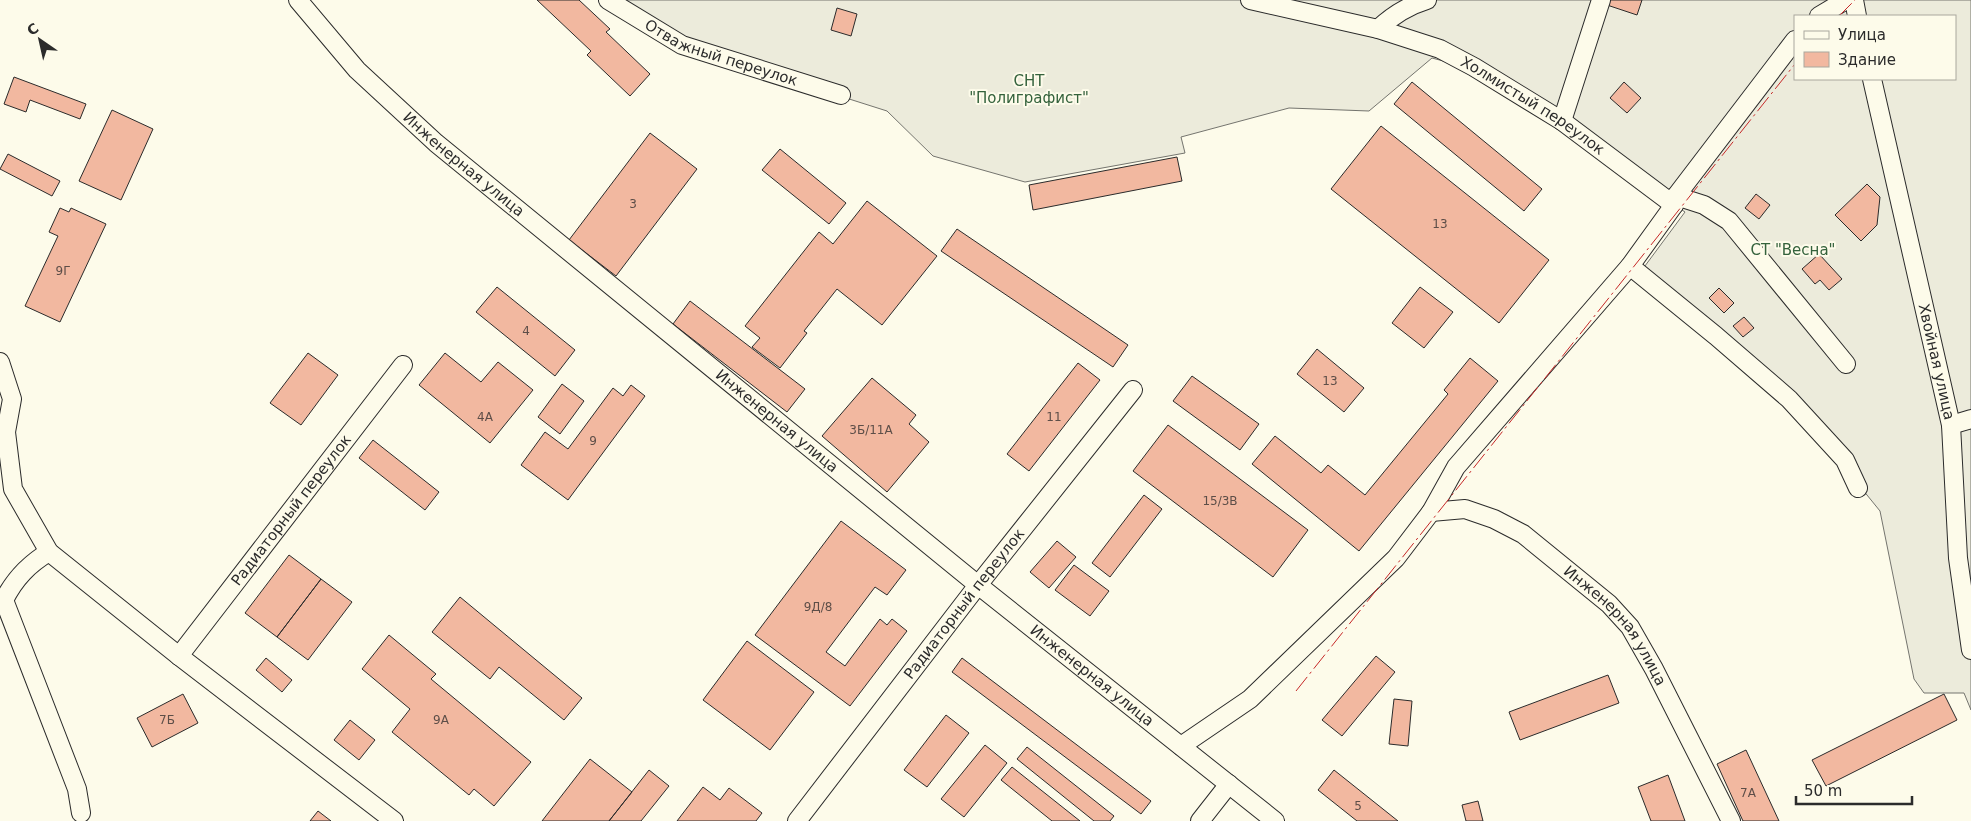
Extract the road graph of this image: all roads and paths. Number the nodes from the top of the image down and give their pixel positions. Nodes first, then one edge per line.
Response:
1 (298, 0) edge
2 (608, 0) edge
3 (1250, 0) edge
4 (1427, 0) edge
5 (1601, 0) edge
6 (1846, 0) edge
7 (1854, 0) edge
8 (1821, 15) edge
9 (1858, 15) edge
10 (1378, 30) junction
11 (1794, 41) edge
12 (1872, 80) edge
13 (841, 95) dead end
14 (1562, 121) junction
15 (1675, 201) junction
16 (1630, 266) junction
17 (0, 362) edge
18 (1846, 364) dead end
19 (403, 366) dead end
20 (1133, 390) dead end
21 (1971, 419) edge
22 (1951, 424) junction
23 (1858, 488) dead end
24 (1431, 512) junction
25 (49, 552) junction
26 (978, 585) junction
27 (1971, 650) edge
28 (179, 656) junction
29 (1181, 746) junction
30 (1229, 784) junction
31 (81, 813) dead end
32 (394, 821) edge
33 (797, 821) edge
34 (1200, 821) edge
35 (1275, 821) edge
36 (1731, 821) edge

1 - 26 street, Инженерная улица
2 - 13 street, Отважный переулок
3 - 10 street, Холмистый переулок
4 - 10 street
5 - 14 street
6 - 8 street
7 - 9 street
10 - 14 street, Холмистый переулок
11 - 15 street
12 - 22 street, Хвойная улица
14 - 15 street, Холмистый переулок
15 - 16 street
15 - 18 street
16 - 23 street
16 - 24 street
17 - 25 street
19 - 28 street, Радиаторный переулок
20 - 26 street, Радиаторный переулок
21 - 22 street
22 - 27 street, Хвойная улица
24 - 29 street
24 - 36 street, Инженерная улица
25 - 28 street
25 - 31 street
26 - 29 street, Инженерная улица
26 - 33 street, Радиаторный переулок
28 - 32 street
29 - 30 street, Инженерная улица
30 - 34 street
30 - 35 street, Инженерная улица

